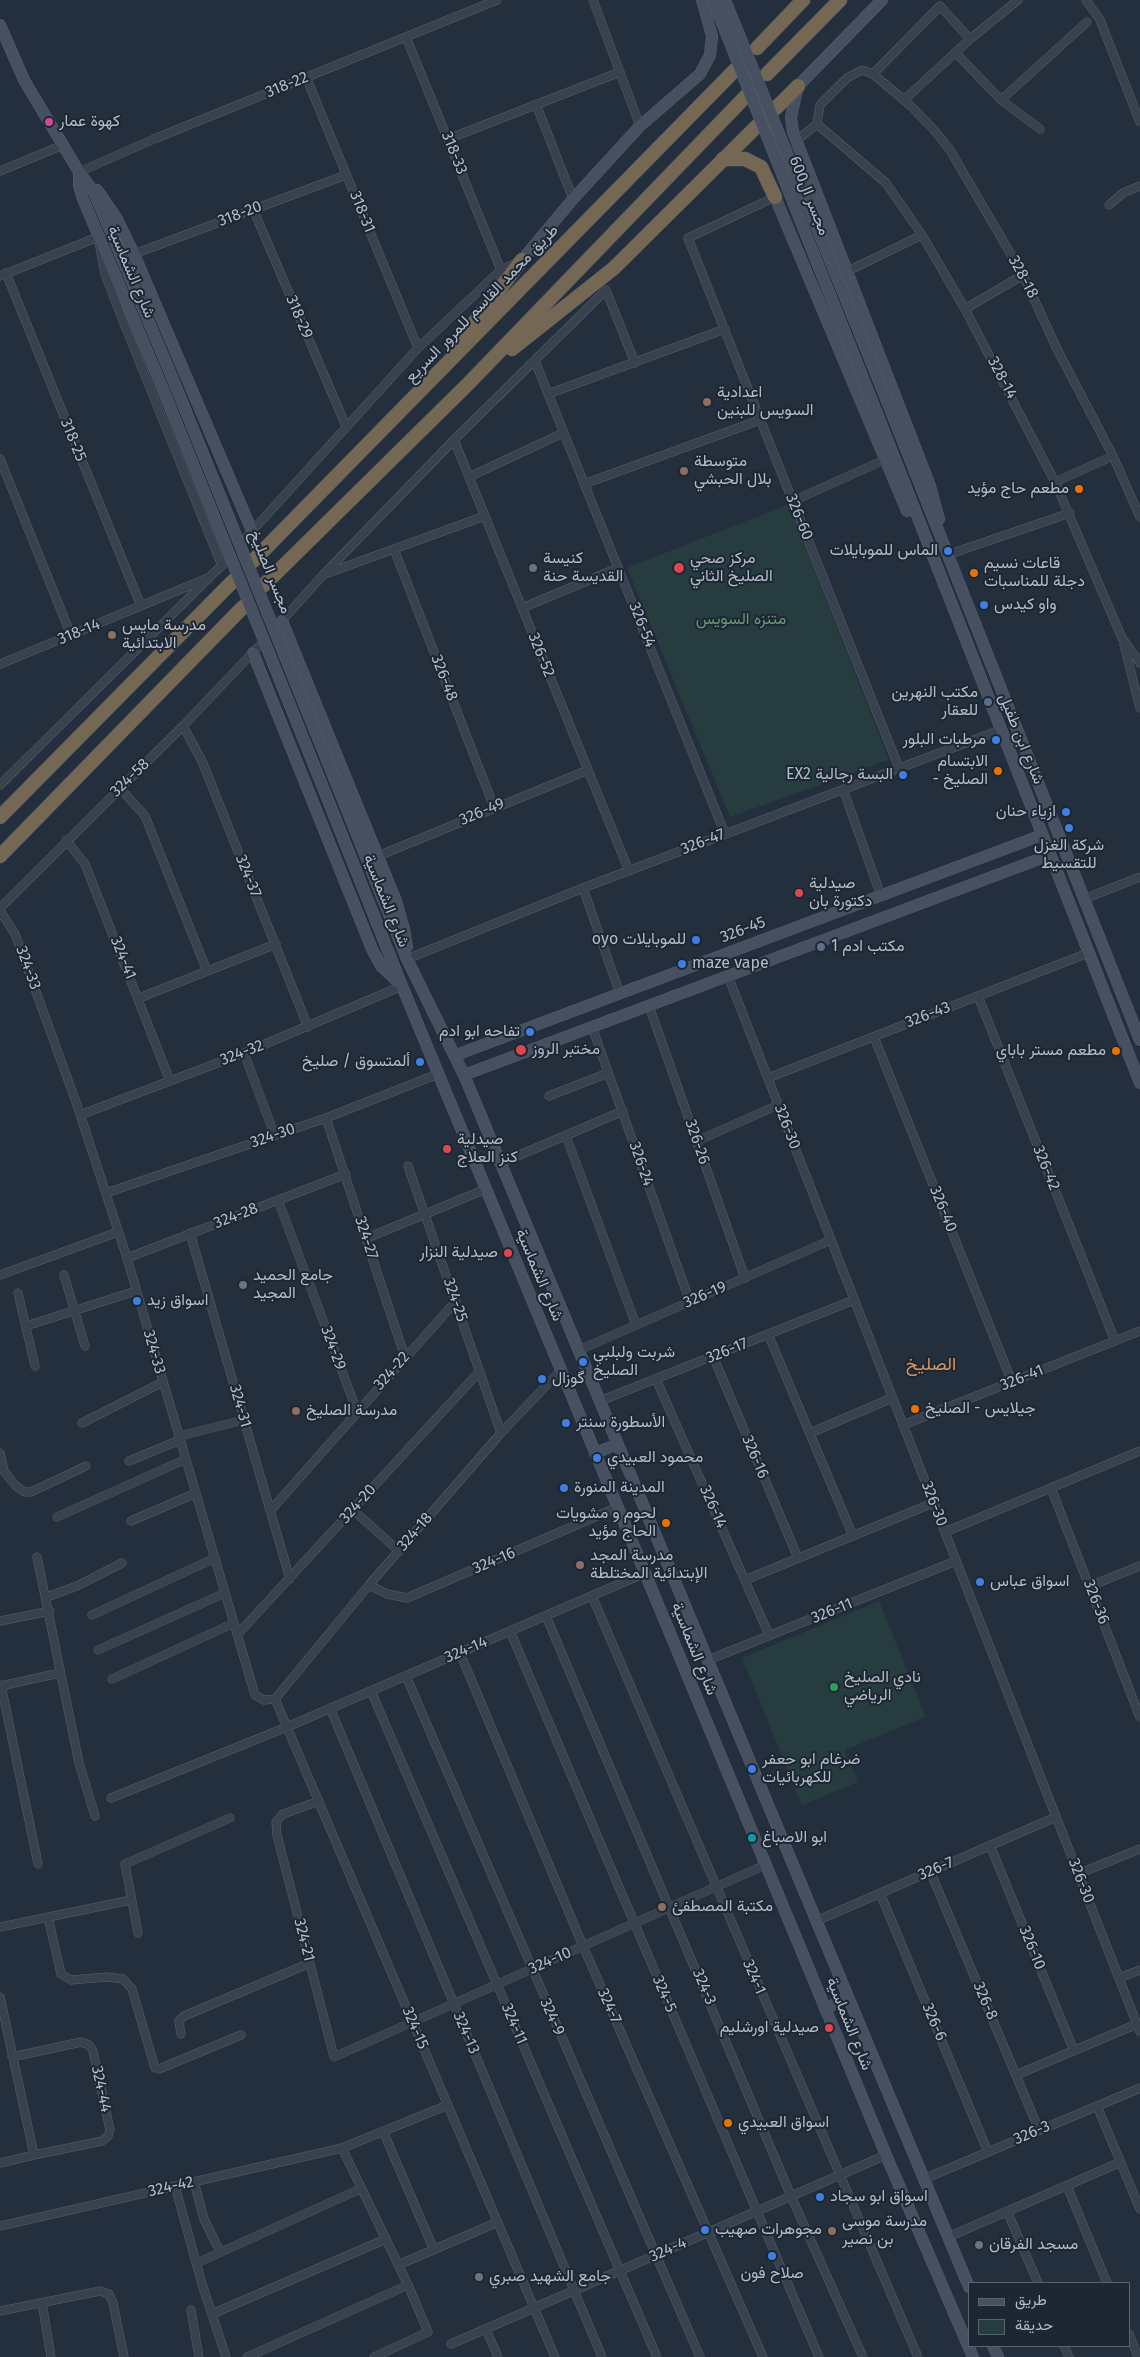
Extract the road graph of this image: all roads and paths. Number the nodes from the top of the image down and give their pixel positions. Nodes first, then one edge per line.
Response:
1 (497, 0) edge
2 (593, 0) edge
3 (702, 0) edge
4 (712, 0) edge
5 (726, 0) edge
6 (803, 0) edge
7 (840, 0) edge
8 (882, 0) edge
9 (1018, 0) edge
10 (1086, 0) edge
11 (942, 3) edge
12 (1087, 22) dead end
13 (0, 25) edge
14 (406, 37) junction
15 (970, 39) junction
16 (757, 48) dead end
17 (955, 52) junction
18 (735, 70) dead end
19 (620, 72) junction
20 (767, 74) dead end
21 (873, 74) junction
22 (306, 77) junction
23 (798, 86) junction
24 (746, 96) dead end
25 (904, 100) junction
26 (1001, 100) junction
27 (536, 104) junction
28 (776, 108) dead end
29 (1140, 122) edge
30 (817, 124) junction
31 (640, 126) junction
32 (757, 126) dead end
33 (1040, 130) dead end
34 (448, 139) junction
35 (796, 141) junction
36 (63, 145) junction
37 (724, 159) junction
38 (0, 171) edge
39 (79, 172) junction
40 (346, 175) junction
41 (88, 182) junction
42 (1140, 186) edge
43 (775, 197) junction
44 (573, 199) junction
45 (1109, 205) dead end
46 (252, 209) junction
47 (922, 235) junction
48 (98, 236) junction
49 (134, 254) junction
50 (522, 260) junction
51 (501, 270) junction
52 (848, 271) junction
53 (3, 275) edge
54 (1023, 275) junction
55 (965, 309) junction
56 (725, 330) junction
57 (418, 348) junction
58 (535, 361) junction
59 (635, 363) junction
60 (172, 377) joint
61 (160, 382) joint
62 (468, 384) junction
63 (424, 389) junction
64 (548, 394) junction
65 (886, 401) joint
66 (874, 406) joint
67 (760, 420) junction
68 (346, 426) junction
69 (564, 433) junction
70 (454, 440) junction
71 (1113, 456) junction
72 (0, 459) edge
73 (884, 460) junction
74 (469, 476) junction
75 (1056, 482) junction
76 (584, 484) junction
77 (793, 501) junction
78 (1070, 513) junction
79 (485, 516) junction
80 (1140, 517) edge
81 (248, 536) joint
82 (394, 549) junction
83 (947, 555) junction
84 (253, 561) dead end
85 (934, 562) junction
86 (618, 568) junction
87 (324, 575) junction
88 (213, 576) junction
89 (233, 581) dead end
90 (263, 586) dead end
91 (141, 606) junction
92 (243, 607) dead end
93 (522, 608) junction
94 (281, 623) joint
95 (70, 635) junction
96 (1122, 638) junction
97 (256, 650) joint
98 (1140, 663) edge
99 (0, 664) edge
100 (1137, 675) edge
101 (1140, 708) edge
102 (183, 726) junction
103 (1000, 730) junction
104 (899, 768) junction
105 (588, 770) junction
106 (335, 780) joint
107 (0, 784) edge
108 (322, 786) joint
109 (120, 788) junction
110 (843, 789) junction
111 (494, 807) junction
112 (0, 818) edge
113 (725, 834) junction
114 (1042, 835) junction
115 (66, 840) junction
116 (1025, 842) junction
117 (1050, 855) junction
118 (0, 856) edge
119 (378, 856) junction
120 (1033, 862) junction
121 (629, 871) junction
122 (1140, 877) edge
123 (583, 888) junction
124 (882, 896) junction
125 (1084, 899) junction
126 (0, 909) edge
127 (276, 944) junction
128 (1088, 953) junction
129 (407, 959) junction
130 (207, 971) junction
131 (728, 976) junction
132 (402, 986) junction
133 (620, 994) junction
134 (978, 996) junction
135 (138, 998) junction
136 (649, 1006) junction
137 (308, 1027) junction
138 (592, 1027) junction
139 (874, 1036) junction
140 (1140, 1040) edge
141 (244, 1053) junction
142 (456, 1055) junction
143 (608, 1073) junction
144 (438, 1074) junction
145 (464, 1075) junction
146 (768, 1078) junction
147 (170, 1081) junction
148 (1140, 1084) edge
149 (549, 1096) dead end
150 (778, 1106) junction
151 (623, 1111) junction
152 (80, 1115) junction
153 (326, 1118) junction
154 (275, 1136) junction
155 (566, 1136) junction
156 (696, 1141) junction
157 (501, 1163) junction
158 (408, 1166) dead end
159 (346, 1174) junction
160 (486, 1189) junction
161 (106, 1193) junction
162 (278, 1200) junction
163 (424, 1215) junction
164 (118, 1232) junction
165 (190, 1233) junction
166 (367, 1238) junction
167 (831, 1240) junction
168 (127, 1258) junction
169 (0, 1275) edge
170 (64, 1275) dead end
171 (745, 1278) junction
172 (136, 1291) junction
173 (18, 1293) dead end
174 (854, 1300) junction
175 (456, 1301) junction
176 (690, 1302) junction
177 (75, 1310) junction
178 (636, 1325) junction
179 (26, 1326) junction
180 (1140, 1331) edge
181 (768, 1334) junction
182 (1115, 1341) junction
183 (85, 1346) dead end
184 (579, 1350) junction
185 (713, 1356) junction
186 (405, 1357) junction
187 (35, 1366) dead end
188 (561, 1370) junction
189 (478, 1372) junction
190 (656, 1379) junction
191 (163, 1382) junction
192 (1012, 1382) junction
193 (892, 1398) junction
194 (600, 1401) junction
195 (357, 1411) junction
196 (244, 1420) junction
197 (82, 1423) dead end
198 (903, 1425) junction
199 (501, 1433) junction
200 (810, 1433) junction
201 (180, 1438) junction
202 (618, 1444) junction
203 (1140, 1451) edge
204 (0, 1453) edge
205 (595, 1453) junction
206 (186, 1459) junction
207 (129, 1461) dead end
208 (86, 1466) dead end
209 (1052, 1488) junction
210 (196, 1493) junction
211 (934, 1503) junction
212 (618, 1507) junction
213 (353, 1510) junction
214 (270, 1511) junction
215 (57, 1517) dead end
216 (131, 1521) dead end
217 (945, 1532) junction
218 (853, 1536) junction
219 (399, 1550) junction
220 (37, 1557) dead end
221 (215, 1558) junction
222 (798, 1558) junction
223 (956, 1561) junction
224 (122, 1563) dead end
225 (1140, 1566) edge
226 (645, 1573) junction
227 (290, 1579) junction
228 (745, 1580) junction
229 (369, 1585) junction
230 (1090, 1586) junction
231 (225, 1593) junction
232 (592, 1596) junction
233 (47, 1597) junction
234 (50, 1611) junction
235 (92, 1615) dead end
236 (546, 1616) junction
237 (0, 1621) edge
238 (234, 1623) junction
239 (510, 1631) junction
240 (238, 1635) junction
241 (769, 1635) junction
242 (98, 1650) dead end
243 (460, 1652) junction
244 (708, 1660) junction
245 (60, 1673) junction
246 (406, 1676) junction
247 (112, 1679) dead end
248 (1, 1686) edge
249 (371, 1691) junction
250 (275, 1699) junction
251 (330, 1708) junction
252 (1139, 1713) edge
253 (287, 1727) junction
254 (111, 1798) dead end
255 (319, 1801) junction
256 (95, 1816) dead end
257 (1056, 1817) junction
258 (230, 1818) dead end
259 (990, 1845) junction
260 (1140, 1849) edge
261 (38, 1864) dead end
262 (765, 1865) junction
263 (930, 1871) junction
264 (1078, 1874) junction
265 (716, 1887) junction
266 (880, 1893) junction
267 (131, 1900) junction
268 (671, 1907) junction
269 (48, 1917) junction
270 (816, 1921) junction
271 (634, 1924) junction
272 (0, 1927) edge
273 (138, 1933) dead end
274 (583, 1946) junction
275 (310, 1963) junction
276 (531, 1969) junction
277 (1140, 1970) edge
278 (1119, 1978) junction
279 (498, 1984) junction
280 (0, 1998) edge
281 (848, 1998) junction
282 (454, 2004) junction
283 (825, 2009) junction
284 (413, 2022) junction
285 (1137, 2024) junction
286 (1140, 2032) edge
287 (181, 2034) dead end
288 (241, 2035) dead end
289 (1074, 2050) junction
290 (12, 2057) junction
291 (334, 2057) joint
292 (1016, 2075) junction
293 (1140, 2088) edge
294 (448, 2105) junction
295 (1097, 2106) junction
296 (1039, 2130) junction
297 (383, 2131) junction
298 (342, 2148) junction
299 (988, 2152) junction
300 (34, 2155) junction
301 (886, 2155) junction
302 (1122, 2162) junction
303 (0, 2163) edge
304 (839, 2176) junction
305 (924, 2179) junction
306 (194, 2182) junction
307 (175, 2186) junction
308 (1066, 2186) junction
309 (360, 2189) junction
310 (791, 2196) junction
311 (1140, 2209) edge
312 (757, 2211) junction
313 (1007, 2211) junction
314 (498, 2222) junction
315 (0, 2226) edge
316 (708, 2233) junction
317 (948, 2236) junction
318 (386, 2239) junction
319 (434, 2250) junction
320 (220, 2252) junction
321 (656, 2255) junction
322 (196, 2264) junction
323 (398, 2265) junction
324 (619, 2271) junction
325 (1038, 2282) edge
326 (1108, 2282) edge
327 (408, 2285) junction
328 (968, 2285) edge
329 (574, 2291) junction
330 (42, 2302) junction
331 (534, 2308) junction
332 (191, 2310) dead end
333 (0, 2311) edge
334 (212, 2314) junction
335 (486, 2329) junction
336 (1130, 2337) edge
337 (451, 2344) dead end
338 (968, 2345) edge
339 (51, 2357) edge
340 (124, 2357) edge
341 (199, 2357) edge
342 (226, 2357) edge
343 (247, 2357) edge
344 (374, 2357) edge
345 (498, 2357) edge
346 (555, 2357) edge
347 (602, 2357) edge
348 (657, 2357) edge
349 (700, 2357) edge
350 (763, 2357) edge
351 (819, 2357) edge
352 (863, 2357) edge
353 (918, 2357) edge
354 (1138, 2357) edge

1 - 14 street, 318-22
2 - 19 street
3 - 31 street
4 - 66 street, مجسر ال600, bridge
5 - 65 street, مجسر ال600, bridge
6 - 16 highway
7 - 20 highway
8 - 23 street
9 - 15 street
10 - 29 street
11 - 15 street
11 - 21 street
12 - 26 street
13 - 36 street, شارع الشماسية
14 - 22 street, 318-22
14 - 34 street, 318-33
15 - 17 street
17 - 25 street
17 - 26 street
18 - 63 highway, طريق محمد القاسم للمرور السريع
19 - 27 street
19 - 31 street
21 - 25 street, 328-18
21 - 30 street, 328-18
22 - 39 street, 318-22
22 - 40 street, 318-31
23 - 28 highway
23 - 35 street
24 - 62 highway
25 - 54 street, 328-18
26 - 33 street
27 - 34 street
27 - 44 street
30 - 35 street
30 - 47 street, 328-14
31 - 44 street
32 - 37 highway
34 - 51 street, 318-33
35 - 52 street
36 - 38 street
36 - 39 street, شارع الشماسية
37 - 43 highway
37 - 62 highway
39 - 41 street, شارع الشماسية
39 - 48 street, شارع الشماسية
40 - 46 street, 318-20
40 - 57 street, 318-31
41 - 49 street
41 - 60 street, شارع الشماسية
42 - 45 street
43 - 56 street, 326-60
43 - 73 street
44 - 50 street
46 - 49 street, 318-20
46 - 68 street, 318-29
47 - 52 street
47 - 55 street, 328-14
48 - 53 street
48 - 61 street, شارع الشماسية
48 - 88 street
49 - 81 street
50 - 51 street
50 - 63 highway
51 - 57 street
52 - 83 street
53 - 91 street, 318-25
54 - 55 street
54 - 71 street, 328-18
55 - 75 street, 328-14
56 - 59 street
56 - 67 street, 326-60
57 - 68 street
58 - 59 street
58 - 64 street, 326-54
58 - 70 street
59 - 64 street
60 - 106 street, مجسر الصليخ, bridge
61 - 108 street, مجسر الصليخ, bridge
62 - 90 highway
63 - 84 highway, طريق محمد القاسم للمرور السريع
64 - 69 street, 326-54
65 - 83 street, شارع ابن طفيل
66 - 85 street, شارع ابن طفيل
67 - 76 street
67 - 77 street, 326-60
68 - 81 street
69 - 74 street
69 - 76 street, 326-54
70 - 74 street, 326-52
70 - 87 street
71 - 75 street
71 - 80 street, 328-18
72 - 95 street
73 - 77 street
73 - 85 street
74 - 79 street, 326-52
75 - 78 street, 328-14
76 - 86 street, 326-54
77 - 104 street, 326-60
78 - 83 street
78 - 96 street, 328-14
79 - 82 street
79 - 93 street, 326-52
82 - 87 street
82 - 111 street, 326-48
83 - 125 street, شارع ابن طفيل
85 - 103 street, شارع ابن طفيل
86 - 93 street
86 - 113 street, 326-54
87 - 94 street
88 - 91 street, 318-14
88 - 107 street
89 - 112 highway
91 - 95 street, 318-14
92 - 118 highway
93 - 105 street, 326-52
94 - 119 street
95 - 99 street, 318-14
96 - 98 street, 328-14
96 - 100 street
97 - 102 street, 324-58
97 - 132 street
100 - 101 street
102 - 109 street, 324-58
102 - 127 street, 324-37
103 - 104 street, 326-47
103 - 114 street, شارع ابن طفيل
104 - 110 street, 326-47
105 - 111 street, 326-49
105 - 121 street, 326-52
106 - 129 street, شارع الشماسية
108 - 132 street, شارع الشماسية
109 - 115 street, 324-58
109 - 130 street
110 - 113 street, 326-47
110 - 124 street
111 - 119 street, 326-49
113 - 121 street, 326-47
114 - 116 street, 326-45
114 - 117 street, شارع ابن طفيل
115 - 126 street, 324-58
115 - 135 street, 324-41
116 - 120 street
116 - 124 street, 326-45
117 - 120 street
117 - 128 street, شارع ابن طفيل
119 - 129 street
120 - 131 street
121 - 123 street, 326-47
122 - 125 street
123 - 129 street, 326-47
123 - 133 street
124 - 133 street, 326-45
125 - 140 street, شارع ابن طفيل
126 - 152 street, 324-33
127 - 130 street
127 - 137 street, 324-37
128 - 134 street, 326-43
128 - 148 street, شارع ابن طفيل
129 - 142 street, شارع الشماسية
130 - 135 street
131 - 136 street
131 - 146 street, 326-30
132 - 137 street, 324-32
132 - 144 street, شارع الشماسية
133 - 142 street, 326-45
134 - 139 street, 326-43
134 - 182 street, 326-42
135 - 147 street, 324-41
136 - 138 street
136 - 156 street, 326-26
137 - 141 street, 324-32
138 - 143 street, 326-24
138 - 145 street
139 - 146 street, 326-43
139 - 192 street, 326-40
141 - 147 street, 324-32
141 - 154 street
142 - 145 street, شارع الشماسية
143 - 149 street
143 - 151 street, 326-24
144 - 153 street, 324-30
144 - 160 street, شارع الشماسية
145 - 157 street, شارع الشماسية
146 - 150 street, 326-30
147 - 152 street, 324-32
150 - 156 street
150 - 167 street, 326-30
151 - 155 street
151 - 176 street, 326-24
152 - 161 street, 324-33
153 - 154 street, 324-30
153 - 159 street, 324-27
154 - 161 street, 324-30
155 - 157 street
155 - 178 street
156 - 171 street, 326-26
157 - 184 street, شارع الشماسية
158 - 163 street, 324-25
159 - 162 street, 324-28
159 - 166 street, 324-27
160 - 163 street
160 - 188 street, شارع الشماسية
161 - 164 street, 324-33
162 - 165 street, 324-28
162 - 195 street, 324-29
163 - 166 street
163 - 175 street, 324-25
164 - 168 street, 324-33
164 - 169 street
165 - 168 street, 324-28
165 - 196 street, 324-31
166 - 186 street, 324-27
167 - 171 street, 326-19
167 - 174 street, 326-30
168 - 172 street, 324-33
170 - 177 street
171 - 176 street, 326-19
172 - 177 street
172 - 191 street, 324-33
173 - 179 street
174 - 181 street, 326-17
174 - 193 street, 326-30
175 - 186 street, 324-22
175 - 189 street, 324-25
176 - 178 street, 326-19
177 - 179 street
177 - 183 street
178 - 184 street, 326-19
179 - 187 street
180 - 182 street, 326-41
181 - 185 street, 326-17
181 - 200 street
182 - 192 street, 326-41
184 - 194 street, شارع الشماسية
185 - 190 street, 326-17
185 - 222 street, 326-16
186 - 195 street, 324-22
188 - 199 street, 324-18
188 - 205 street, شارع الشماسية
189 - 199 street, 324-25
189 - 213 street, 324-20
190 - 194 street, 326-17
190 - 228 street, 326-14
191 - 197 street
191 - 201 street, 324-33
192 - 198 street, 326-41
193 - 198 street, 326-30
193 - 200 street
194 - 202 street, شارع الشماسية
195 - 214 street, 324-22
196 - 201 street
196 - 214 street, 324-31
198 - 211 street, 326-30
199 - 219 street, 324-18
200 - 218 street
201 - 206 street, 324-33
201 - 207 street
202 - 205 street
202 - 244 street, شارع الشماسية
203 - 209 street
204 - 208 street
205 - 212 street, شارع الشماسية
206 - 210 street, 324-33
206 - 215 street
209 - 217 street
209 - 230 street, 326-36
210 - 216 street
210 - 221 street, 324-33
211 - 217 street, 326-30
211 - 218 street
212 - 226 street, شارع الشماسية
212 - 229 street, 324-16
213 - 219 street
213 - 227 street, 324-20
214 - 227 street, 324-31
217 - 223 street, 326-30
218 - 222 street
219 - 229 street, 324-18
220 - 233 street
221 - 231 street, 324-33
221 - 235 street
222 - 228 street
223 - 241 street, 326-11
223 - 257 street, 326-30
224 - 233 street
225 - 230 street
226 - 232 street, 324-14
226 - 262 street, شارع الشماسية
227 - 240 street, 324-20
228 - 241 street, 326-14
229 - 250 street, 324-18
230 - 252 street, 326-36
231 - 238 street, 324-33
231 - 242 street
232 - 236 street, 324-14
232 - 265 street, 324-1
233 - 234 street
234 - 237 street
234 - 245 street
236 - 239 street, 324-14
236 - 268 street, 324-3
238 - 240 street, 324-33
238 - 247 street
239 - 243 street, 324-14
239 - 271 street, 324-5
240 - 250 street, 324-33
241 - 244 street, 326-11
243 - 246 street, 324-14
243 - 274 street, 324-7
244 - 270 street, شارع الشماسية
245 - 248 street
245 - 256 street
246 - 249 street, 324-14
246 - 276 street, 324-9
248 - 261 street
249 - 251 street, 324-14
249 - 279 street, 324-11
250 - 253 street, 324-15
251 - 253 street, 324-14
251 - 282 street, 324-13
253 - 254 street, 324-14
253 - 255 street, 324-15
255 - 275 street, 324-21
255 - 284 street, 324-15
257 - 259 street, 326-7
257 - 264 street, 326-30
258 - 267 street
259 - 263 street, 326-7
259 - 289 street, 326-10
260 - 264 street
262 - 265 street, 324-10
262 - 283 street, شارع الشماسية
263 - 266 street, 326-7
263 - 292 street, 326-8
264 - 278 street, 326-30
265 - 268 street, 324-10
265 - 304 street, 324-1
266 - 270 street, 326-7
266 - 299 street, 326-6
267 - 269 street
267 - 273 street
268 - 271 street, 324-10
268 - 310 street, 324-3
269 - 272 street
269 - 288 street
270 - 281 street, شارع الشماسية
271 - 274 street, 324-10
271 - 312 street, 324-5
274 - 276 street, 324-10
274 - 316 street, 324-7
275 - 287 street
275 - 291 street, 324-21
276 - 279 street, 324-10
276 - 321 street, 324-9
277 - 278 street
278 - 285 street, 326-30
279 - 282 street, 324-10
279 - 324 street, 324-11
280 - 290 street
281 - 283 street
281 - 305 street, شارع الشماسية
282 - 284 street, 324-10
282 - 329 street, 324-13
283 - 301 street, شارع الشماسية
284 - 291 street, 324-10
284 - 294 street, 324-15
285 - 286 street, 326-30
285 - 289 street
289 - 292 street
290 - 300 street
290 - 300 street, 324-44
292 - 296 street, 326-8
293 - 295 street, 326-3
294 - 297 street, 324-42
294 - 314 street, 324-15
295 - 296 street, 326-3
295 - 302 street
296 - 299 street, 326-3
297 - 298 street, 324-42
297 - 319 street
298 - 306 street, 324-42
298 - 309 street
299 - 305 street, 326-3
300 - 303 street
301 - 304 street, 324-4
301 - 338 street, شارع الشماسية
302 - 308 street
302 - 311 street
304 - 310 street, 324-4
304 - 353 street, 324-1
305 - 317 street, شارع الشماسية
306 - 307 street, 324-42
306 - 320 street
307 - 315 street, 324-42
307 - 322 street
308 - 313 street
308 - 326 street
309 - 318 street
309 - 320 street
310 - 312 street, 324-4
310 - 352 street, 324-3
312 - 316 street, 324-4
312 - 351 street, 324-5
313 - 317 street
313 - 325 street
314 - 319 street
314 - 331 street, 324-15
316 - 321 street, 324-4
316 - 350 street, 324-7
317 - 328 street, شارع الشماسية
318 - 323 street
318 - 334 street
319 - 323 street
320 - 322 street
321 - 324 street, 324-4
321 - 349 street, 324-9
322 - 334 street
323 - 327 street
324 - 329 street, 324-4
324 - 348 street, 324-11
327 - 343 street
327 - 344 street
329 - 331 street, 324-4
329 - 347 street, 324-13
330 - 333 street
330 - 339 street
330 - 340 street
331 - 335 street, 324-4
331 - 346 street, 324-15
332 - 341 street
334 - 342 street
335 - 337 street, 324-4
335 - 345 street
336 - 354 street

